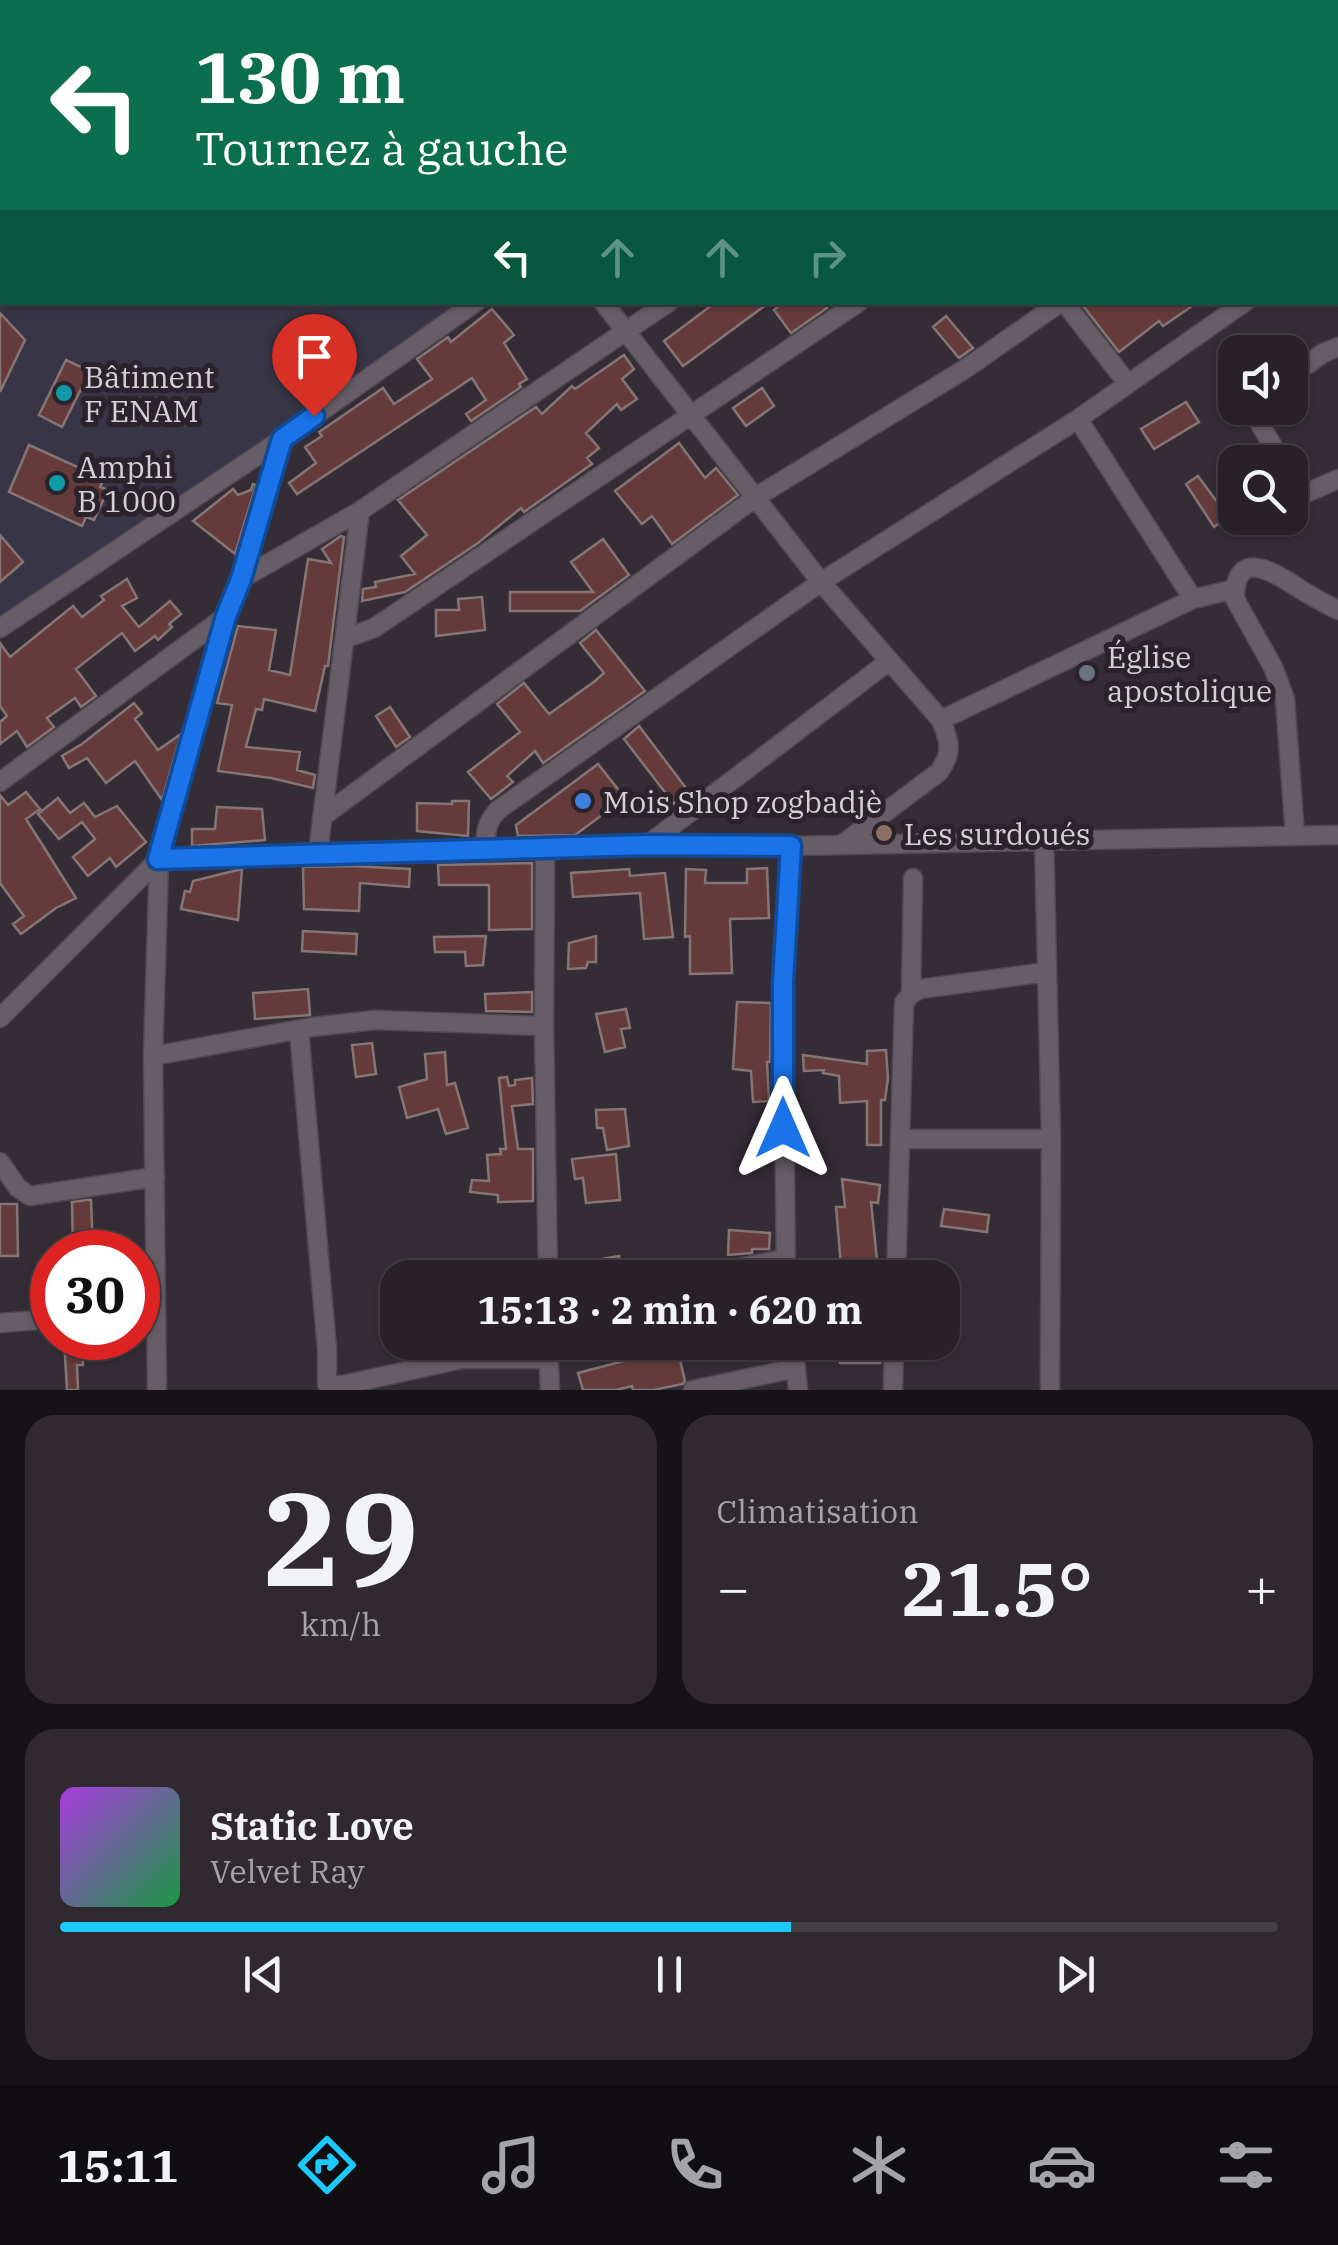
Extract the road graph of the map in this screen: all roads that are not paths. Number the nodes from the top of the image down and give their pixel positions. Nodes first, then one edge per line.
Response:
1 (472, 305) edge
2 (606, 305) edge
3 (664, 305) edge
4 (855, 305) edge
5 (1058, 305) edge
6 (1064, 305) edge
7 (1242, 305) edge
8 (625, 331) junction
9 (1338, 347) edge
10 (1308, 366) edge
11 (1128, 384) junction
12 (689, 415) junction
13 (1078, 419) junction
14 (282, 439) junction
15 (1338, 479) edge
16 (1308, 492) edge
17 (756, 496) junction
18 (360, 510) junction
19 (241, 579) junction
20 (821, 582) junction
21 (1235, 589) junction
22 (1193, 599) junction
23 (1338, 610) edge
24 (226, 616) junction
25 (0, 628) edge
26 (346, 638) junction
27 (888, 662) junction
28 (941, 720) junction
29 (0, 782) edge
30 (322, 817) junction
31 (1338, 835) edge
32 (1295, 836) junction
33 (1044, 839) junction
34 (843, 843) junction
35 (646, 845) junction
36 (791, 846) junction
37 (545, 849) junction
38 (486, 850) junction
39 (318, 853) junction
40 (158, 859) junction
41 (913, 878) dead end
42 (1047, 972) junction
43 (911, 994) junction
44 (2, 1011) edge
45 (544, 1026) junction
46 (299, 1030) junction
47 (153, 1056) junction
48 (900, 1139) junction
49 (1051, 1139) junction
50 (0, 1162) edge
51 (155, 1176) junction
52 (152, 1230) edge
53 (548, 1260) edge
54 (785, 1260) edge
55 (897, 1260) edge
56 (30, 1321) edge
57 (0, 1323) edge
58 (153, 1360) edge
59 (462, 1360) edge
60 (548, 1360) edge
61 (795, 1360) edge
62 (894, 1360) edge
63 (796, 1368) junction
64 (157, 1390) edge
65 (550, 1390) edge
66 (693, 1390) edge
67 (798, 1390) edge
68 (893, 1390) edge
69 (1050, 1390) edge

1 - 14 street
2 - 8 street
3 - 8 street
4 - 12 street
5 - 17 street
6 - 11 street
7 - 11 street
8 - 12 street
8 - 18 street
9 - 10 street
11 - 13 street
12 - 17 street
12 - 26 street
13 - 20 street
13 - 22 street
14 - 19 street
14 - 25 street
15 - 16 street
17 - 20 street
17 - 30 street
18 - 19 street
18 - 26 street
19 - 24 street
20 - 27 street
20 - 38 street
21 - 22 street
21 - 23 street
21 - 32 street
22 - 28 street
24 - 29 street
24 - 40 street
26 - 30 street
27 - 28 street
27 - 35 street
28 - 34 street
30 - 39 street
31 - 32 street
32 - 33 street
33 - 34 street
33 - 42 street
34 - 36 street
35 - 36 street
35 - 37 street
36 - 54 street
37 - 38 street
37 - 45 street
38 - 39 street
39 - 40 street
40 - 44 street
40 - 47 street
41 - 43 street
42 - 43 street
42 - 49 street
43 - 48 street
45 - 46 street
45 - 53 street
46 - 47 street
46 - 59 street
47 - 51 street
48 - 49 street
48 - 55 street
49 - 69 street
50 - 51 street
51 - 52 street
56 - 57 street
58 - 64 street
60 - 65 street
61 - 63 street
62 - 68 street
63 - 66 street
63 - 67 street

